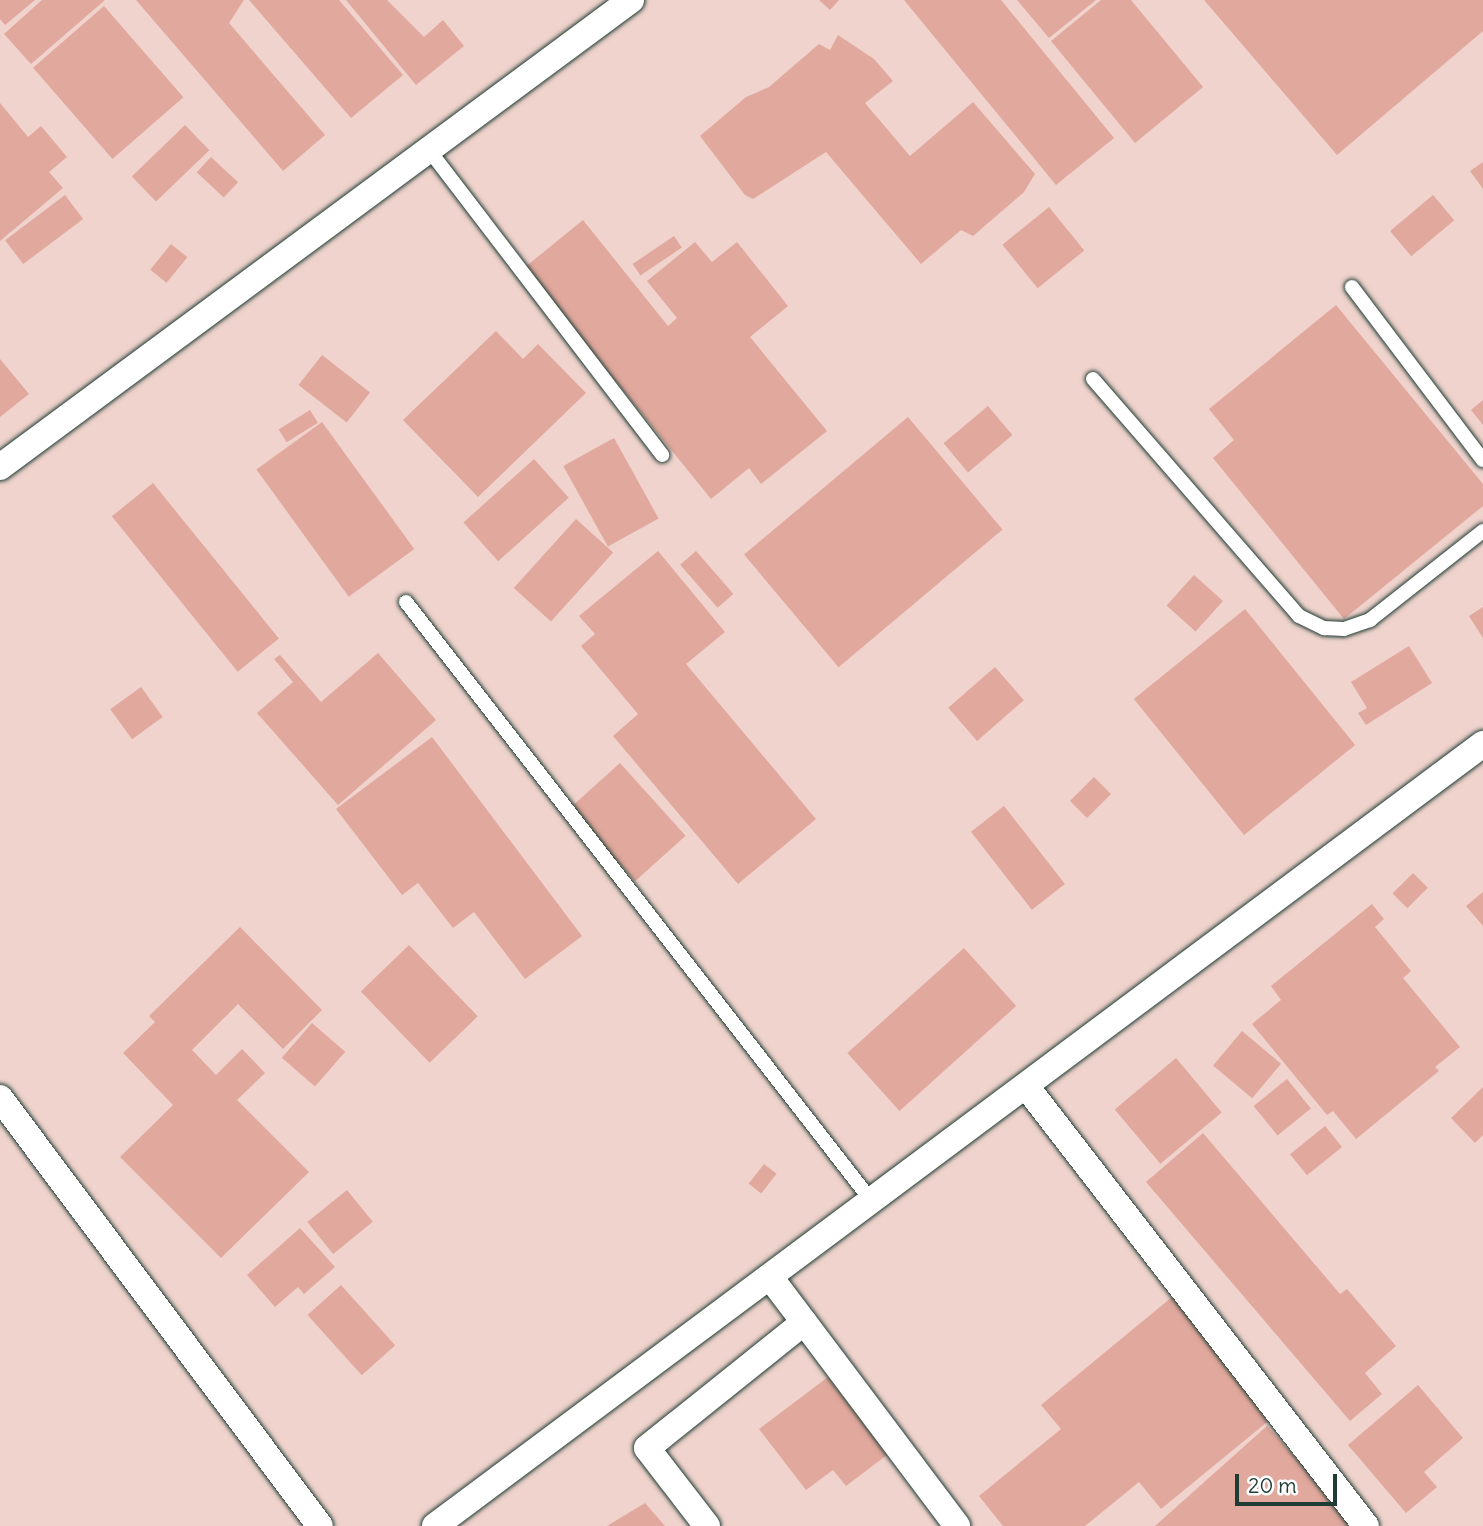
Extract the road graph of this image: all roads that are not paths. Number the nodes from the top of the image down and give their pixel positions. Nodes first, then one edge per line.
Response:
1 (631, 0) edge
2 (429, 150) junction
3 (1352, 287) dead end
4 (1093, 379) dead end
5 (662, 456) dead end
6 (1483, 460) edge
7 (0, 467) edge
8 (1483, 531) edge
9 (406, 601) dead end
10 (1483, 744) edge
11 (1026, 1086) junction
12 (0, 1097) edge
13 (870, 1199) junction
14 (770, 1278) junction
15 (804, 1322) junction
16 (320, 1526) edge
17 (435, 1526) edge
18 (707, 1526) edge
19 (957, 1526) edge
20 (1366, 1526) edge

1 - 2 street
2 - 5 lane
2 - 7 street
3 - 6 lane
4 - 8 lane
9 - 13 lane
10 - 11 street
11 - 13 street
11 - 20 street
12 - 16 street
13 - 14 street
14 - 15 street
14 - 17 street
15 - 18 street
15 - 19 street

